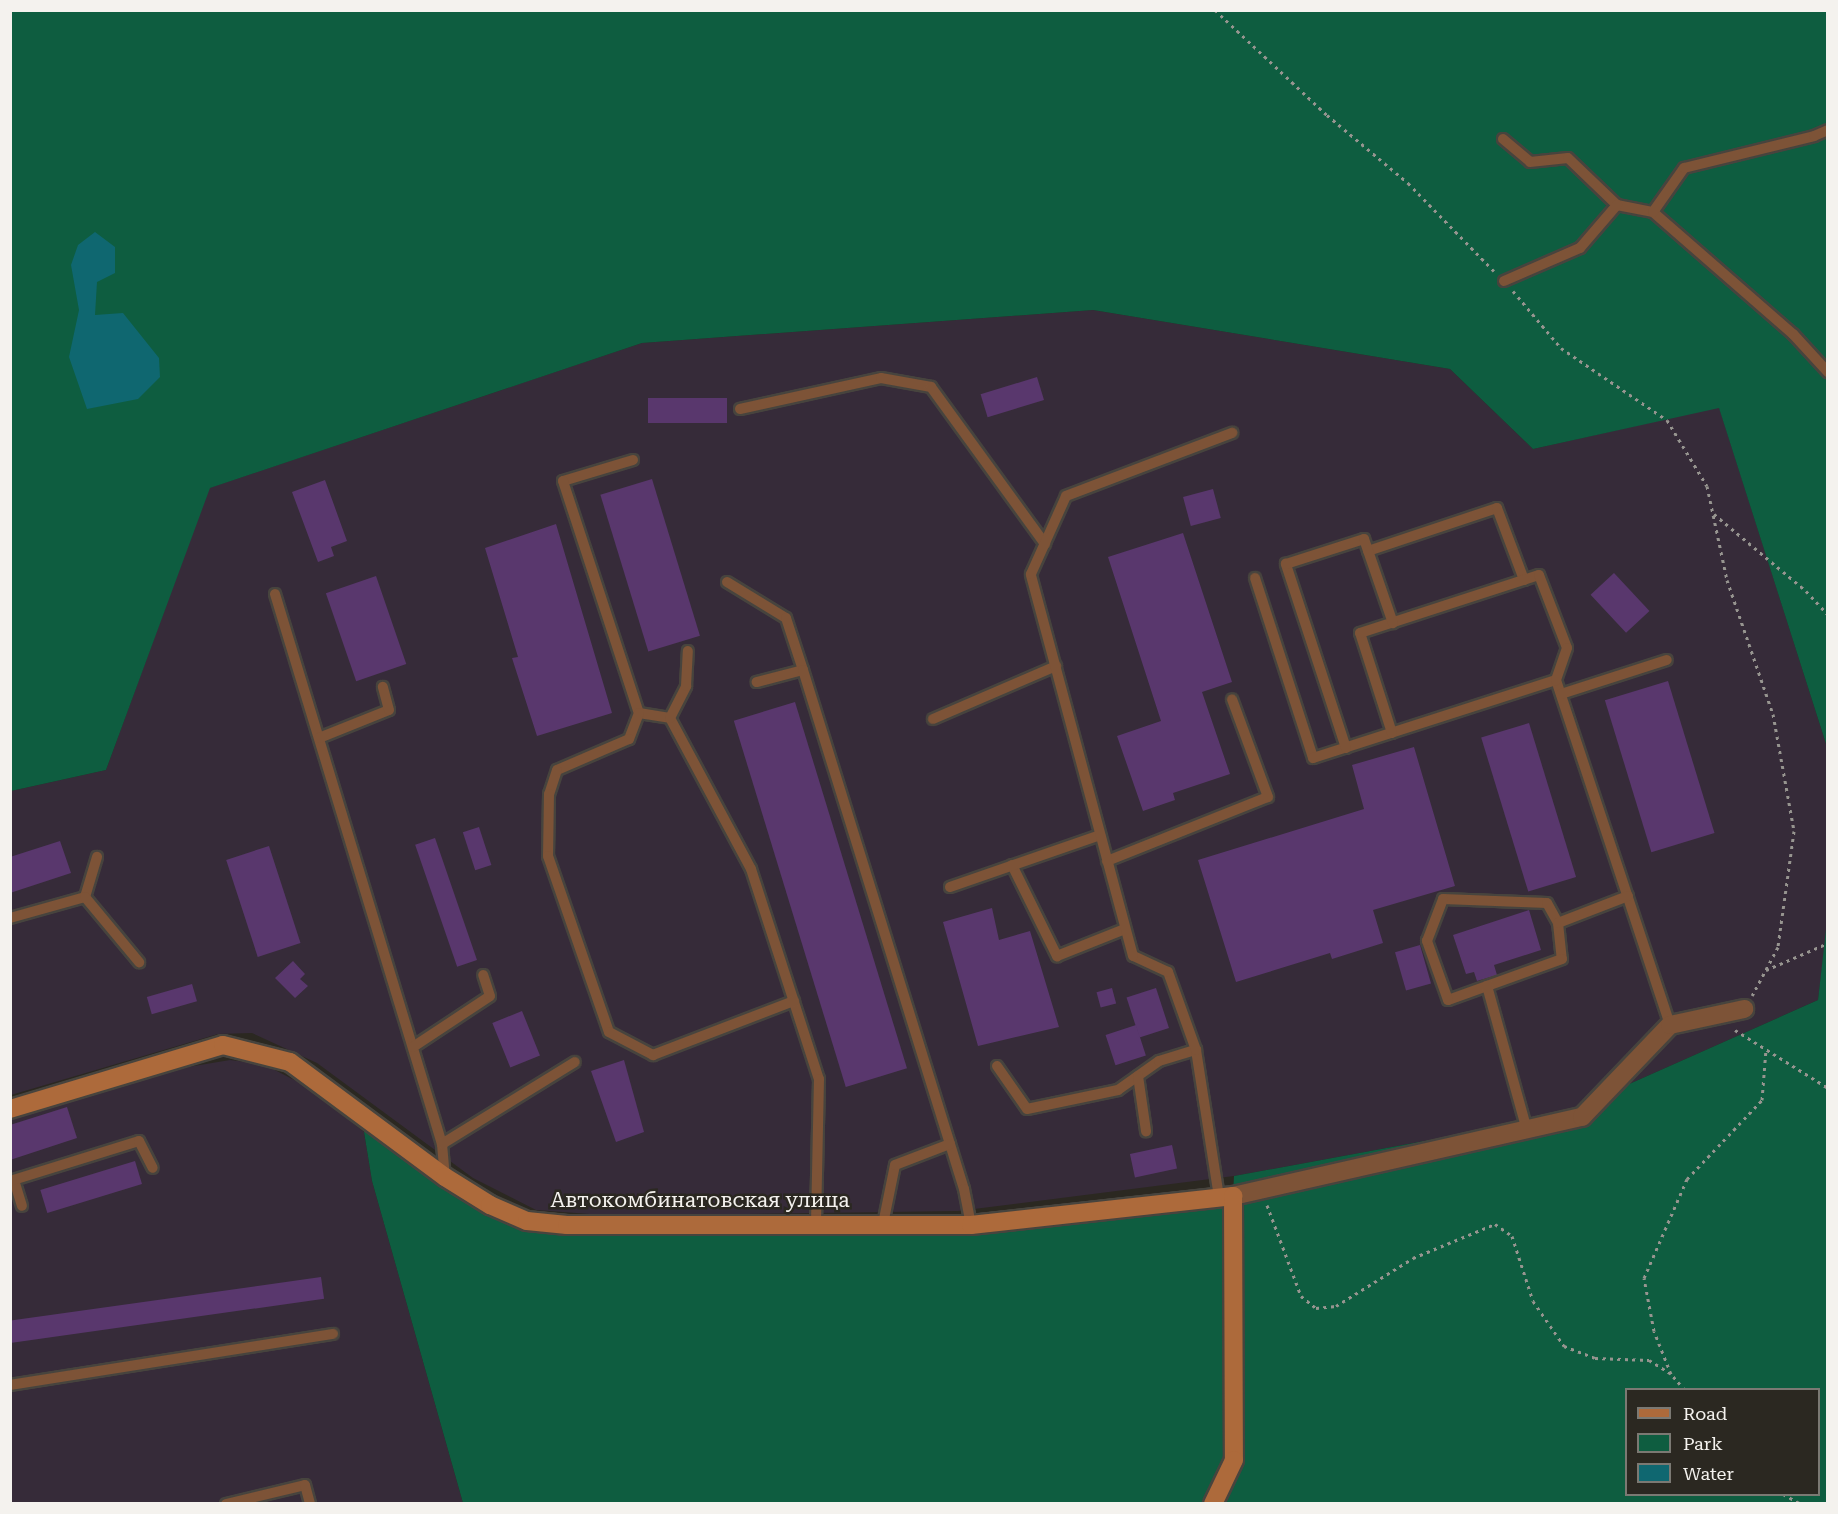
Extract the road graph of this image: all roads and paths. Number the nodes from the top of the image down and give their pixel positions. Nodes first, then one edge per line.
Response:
1 (1215, 10) edge
2 (1827, 130) edge
3 (1503, 139) dead end
4 (1617, 205) junction
5 (1653, 212) junction
6 (1504, 281) junction
7 (1827, 372) edge
8 (740, 409) dead end
9 (1232, 433) dead end
10 (633, 460) dead end
11 (1713, 513) junction
12 (1045, 544) junction
13 (1368, 551) junction
14 (1256, 578) dead end
15 (1524, 580) junction
16 (727, 582) dead end
17 (275, 594) dead end
18 (1827, 615) edge
19 (1392, 623) junction
20 (688, 651) dead end
21 (1667, 660) dead end
22 (1056, 666) junction
23 (803, 670) junction
24 (1556, 680) junction
25 (758, 682) dead end
26 (383, 687) dead end
27 (1561, 694) junction
28 (1232, 699) dead end
29 (639, 713) junction
30 (670, 718) junction
31 (933, 719) dead end
32 (1392, 733) junction
33 (319, 738) junction
34 (1346, 748) junction
35 (1100, 835) junction
36 (97, 857) dead end
37 (1107, 861) junction
38 (1012, 865) junction
39 (950, 887) dead end
40 (1628, 896) junction
41 (85, 897) junction
42 (10, 918) edge
43 (1558, 923) junction
44 (1125, 929) junction
45 (1827, 943) edge
46 (139, 962) dead end
47 (1766, 970) junction
48 (483, 975) dead end
49 (1487, 986) junction
50 (794, 1001) junction
51 (1744, 1009) joint
52 (1714, 1016) junction
53 (1670, 1025) junction
54 (413, 1047) junction
55 (1766, 1049) junction
56 (1196, 1050) junction
57 (575, 1062) dead end
58 (997, 1066) dead end
59 (1138, 1076) junction
60 (1827, 1088) edge
61 (10, 1109) edge
62 (1527, 1130) junction
63 (1146, 1131) dead end
64 (442, 1144) junction
65 (950, 1144) junction
66 (153, 1168) dead end
67 (445, 1177) junction
68 (12, 1181) edge
69 (1261, 1189) junction
70 (1226, 1196) junction
71 (22, 1206) dead end
72 (816, 1223) junction
73 (883, 1224) junction
74 (971, 1225) junction
75 (333, 1334) dead end
76 (1671, 1374) junction
77 (10, 1386) edge
78 (1683, 1388) edge
79 (1787, 1496) edge
80 (226, 1503) edge
81 (310, 1503) edge
82 (1213, 1503) edge
83 (1801, 1503) edge

1 - 6 path
2 - 5 lane
3 - 4 lane
4 - 5 lane
4 - 6 lane
5 - 7 lane
6 - 11 path
8 - 12 lane
9 - 12 lane
10 - 29 lane
11 - 18 path
11 - 47 path
12 - 22 lane
13 - 15 lane
13 - 19 lane
13 - 34 lane
14 - 34 lane
15 - 19 lane
15 - 24 lane
16 - 23 lane
17 - 33 lane
19 - 32 lane
20 - 30 lane
21 - 27 lane
22 - 31 lane
22 - 35 lane
23 - 25 lane
23 - 65 lane
24 - 27 lane
24 - 32 lane
26 - 33 lane
27 - 40 lane
28 - 37 lane
29 - 30 lane
29 - 50 lane
30 - 50 lane
32 - 34 lane
33 - 54 lane
35 - 37 lane
35 - 38 lane
36 - 41 lane
37 - 44 lane
38 - 39 lane
38 - 44 lane
40 - 43 lane
40 - 53 lane
41 - 42 lane
41 - 46 lane
43 - 49 lane
43 - 49 lane
44 - 56 lane
45 - 47 path
47 - 51 path
48 - 54 lane
49 - 62 lane
50 - 72 lane
51 - 52 street
52 - 53 street
52 - 55 path
53 - 62 street
54 - 64 lane
55 - 60 path
55 - 76 path
56 - 59 lane
56 - 70 lane
57 - 64 lane
58 - 59 lane
59 - 63 lane
61 - 67 street, Автокомбинатовская улица
62 - 69 street
64 - 67 lane
65 - 73 lane
65 - 74 lane
66 - 68 lane
67 - 72 street, Автокомбинатовская улица
68 - 71 lane
69 - 70 street
69 - 76 path
70 - 74 street, Автокомбинатовская улица
70 - 82 street
72 - 73 street, Автокомбинатовская улица
73 - 74 street, Автокомбинатовская улица
75 - 77 lane
76 - 78 path
79 - 83 path
80 - 81 lane

